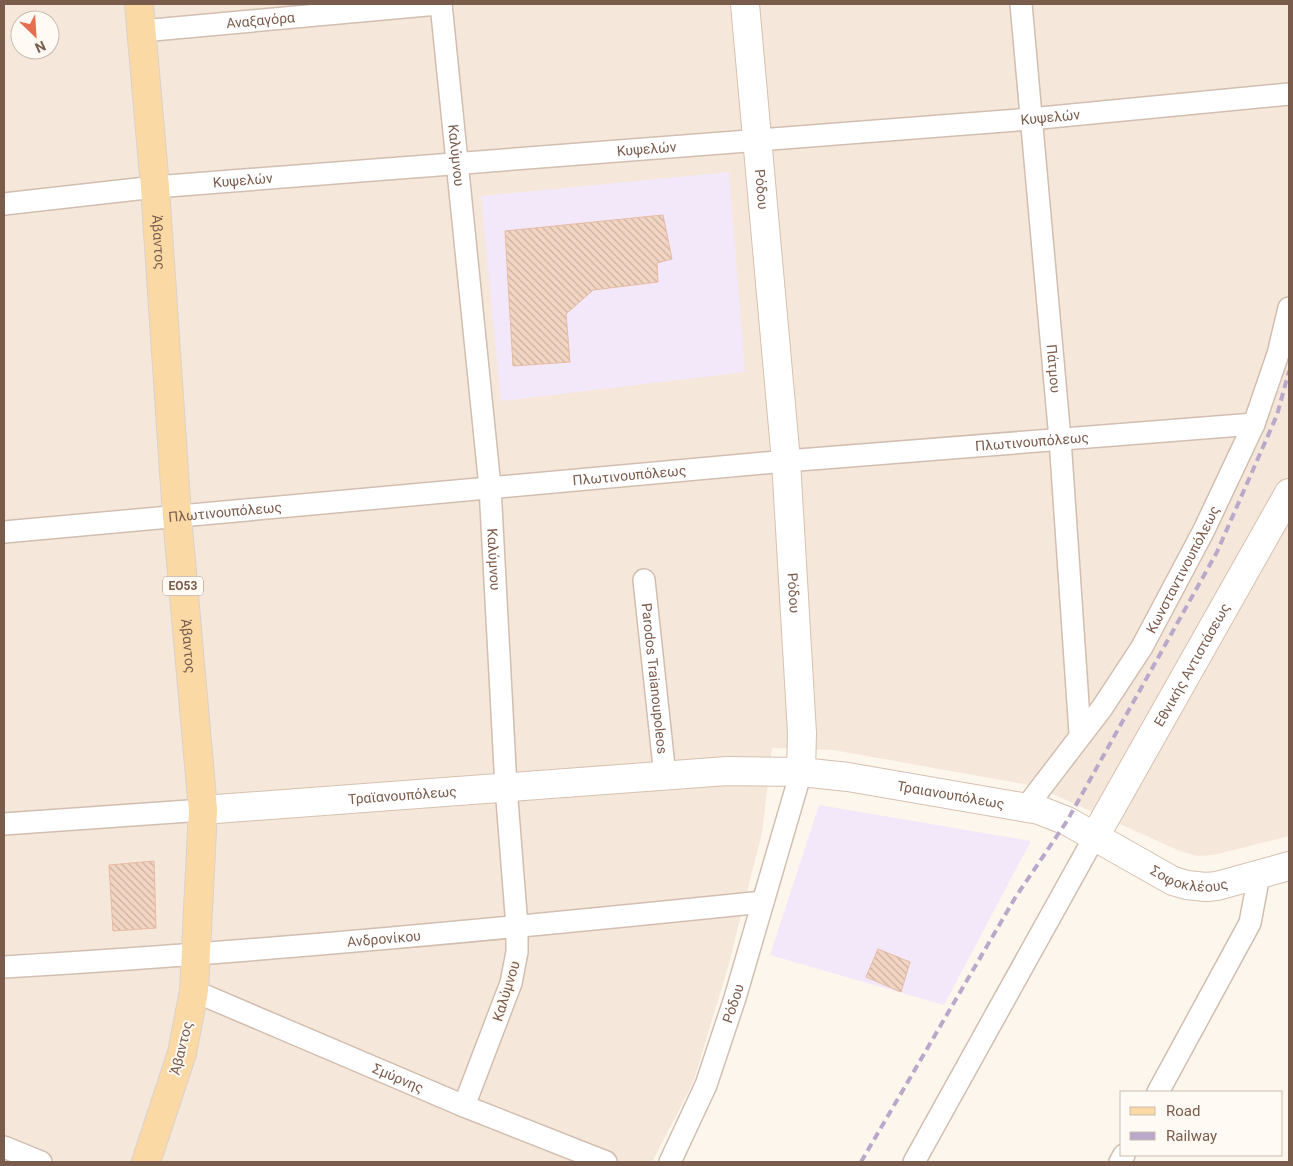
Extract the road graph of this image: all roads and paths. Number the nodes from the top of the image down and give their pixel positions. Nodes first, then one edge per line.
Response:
1 (139, 4) edge
2 (439, 4) edge
3 (745, 4) edge
4 (1020, 4) edge
5 (142, 31) junction
6 (1289, 94) edge
7 (1030, 119) junction
8 (759, 140) junction
9 (457, 164) junction
10 (154, 187) junction
11 (4, 204) edge
12 (1289, 308) edge
13 (1254, 424) junction
14 (1060, 439) junction
15 (786, 461) junction
16 (490, 487) junction
17 (1289, 492) edge
18 (177, 516) junction
19 (4, 532) edge
20 (644, 580) dead end
21 (1080, 733) junction
22 (801, 772) junction
23 (665, 776) junction
24 (506, 788) junction
25 (1026, 806) junction
26 (203, 810) junction
27 (4, 824) edge
28 (1094, 838) junction
29 (1289, 866) edge
30 (1259, 875) junction
31 (1289, 878) edge
32 (763, 902) junction
33 (517, 928) junction
34 (198, 955) junction
35 (4, 967) edge
36 (194, 991) junction
37 (1159, 1091) edge
38 (464, 1106) junction
39 (4, 1147) edge
40 (41, 1162) edge
41 (146, 1162) edge
42 (606, 1162) edge
43 (670, 1162) edge
44 (914, 1162) edge

1 - 5 main road, Άβαντος / ΕΟ53
2 - 5 street, Αναξαγόρα
2 - 9 street, Καλύμνου
3 - 8 street, Ρόδου
4 - 7 street, Πάτμου
5 - 10 main road, Άβαντος / ΕΟ53
6 - 7 street, Κυψελών
7 - 8 street, Κυψελών
7 - 14 street, Πάτμου
8 - 9 street, Κυψελών
8 - 15 street, Ρόδου
9 - 10 street, Κυψελών
9 - 16 street, Καλύμνου
10 - 11 street, Κυψελών
10 - 18 main road, Άβαντος / ΕΟ53
12 - 13 street, Κωνσταντινουπόλεως
13 - 14 street, Πλωτινουπόλεως
13 - 21 street, Κωνσταντινουπόλεως
14 - 15 street, Πλωτινουπόλεως
14 - 21 street, Πάτμου
15 - 16 street, Πλωτινουπόλεως
15 - 22 street, Ρόδου
16 - 18 street, Πλωτινουπόλεως
16 - 24 street, Καλύμνου
17 - 28 street, Εθνικής Αντιστάσεως
18 - 19 street, Πλωτινουπόλεως
18 - 26 main road, Άβαντος / ΕΟ53
20 - 23 street, Parodos Traianoupoleos
21 - 25 street, Κωνσταντινουπόλεως
22 - 23 street, Τραϊανουπόλεως
22 - 25 street, Τραιανουπόλεως
22 - 32 street, Ρόδου
23 - 24 street, Τραϊανουπόλεως
24 - 26 street, Τραϊανουπόλεως
24 - 33 street, Καλύμνου
25 - 28 street, Τραιανουπόλεως
26 - 27 street, Τραϊανουπόλεως
26 - 34 main road, Άβαντος / ΕΟ53
28 - 30 street, Σοφοκλέους
28 - 44 street
29 - 30 street, Σοφοκλέους
30 - 31 street
30 - 37 street
32 - 33 street, Ανδρονίκου
32 - 43 street, Ρόδου
33 - 34 street, Ανδρονίκου
33 - 38 street, Καλύμνου
34 - 35 street, Ανδρονίκου
34 - 36 main road, Άβαντος / ΕΟ53
36 - 38 street, Σμύρνης
36 - 41 main road, Άβαντος / ΕΟ53
38 - 42 street, Σμύρνης
39 - 40 street

